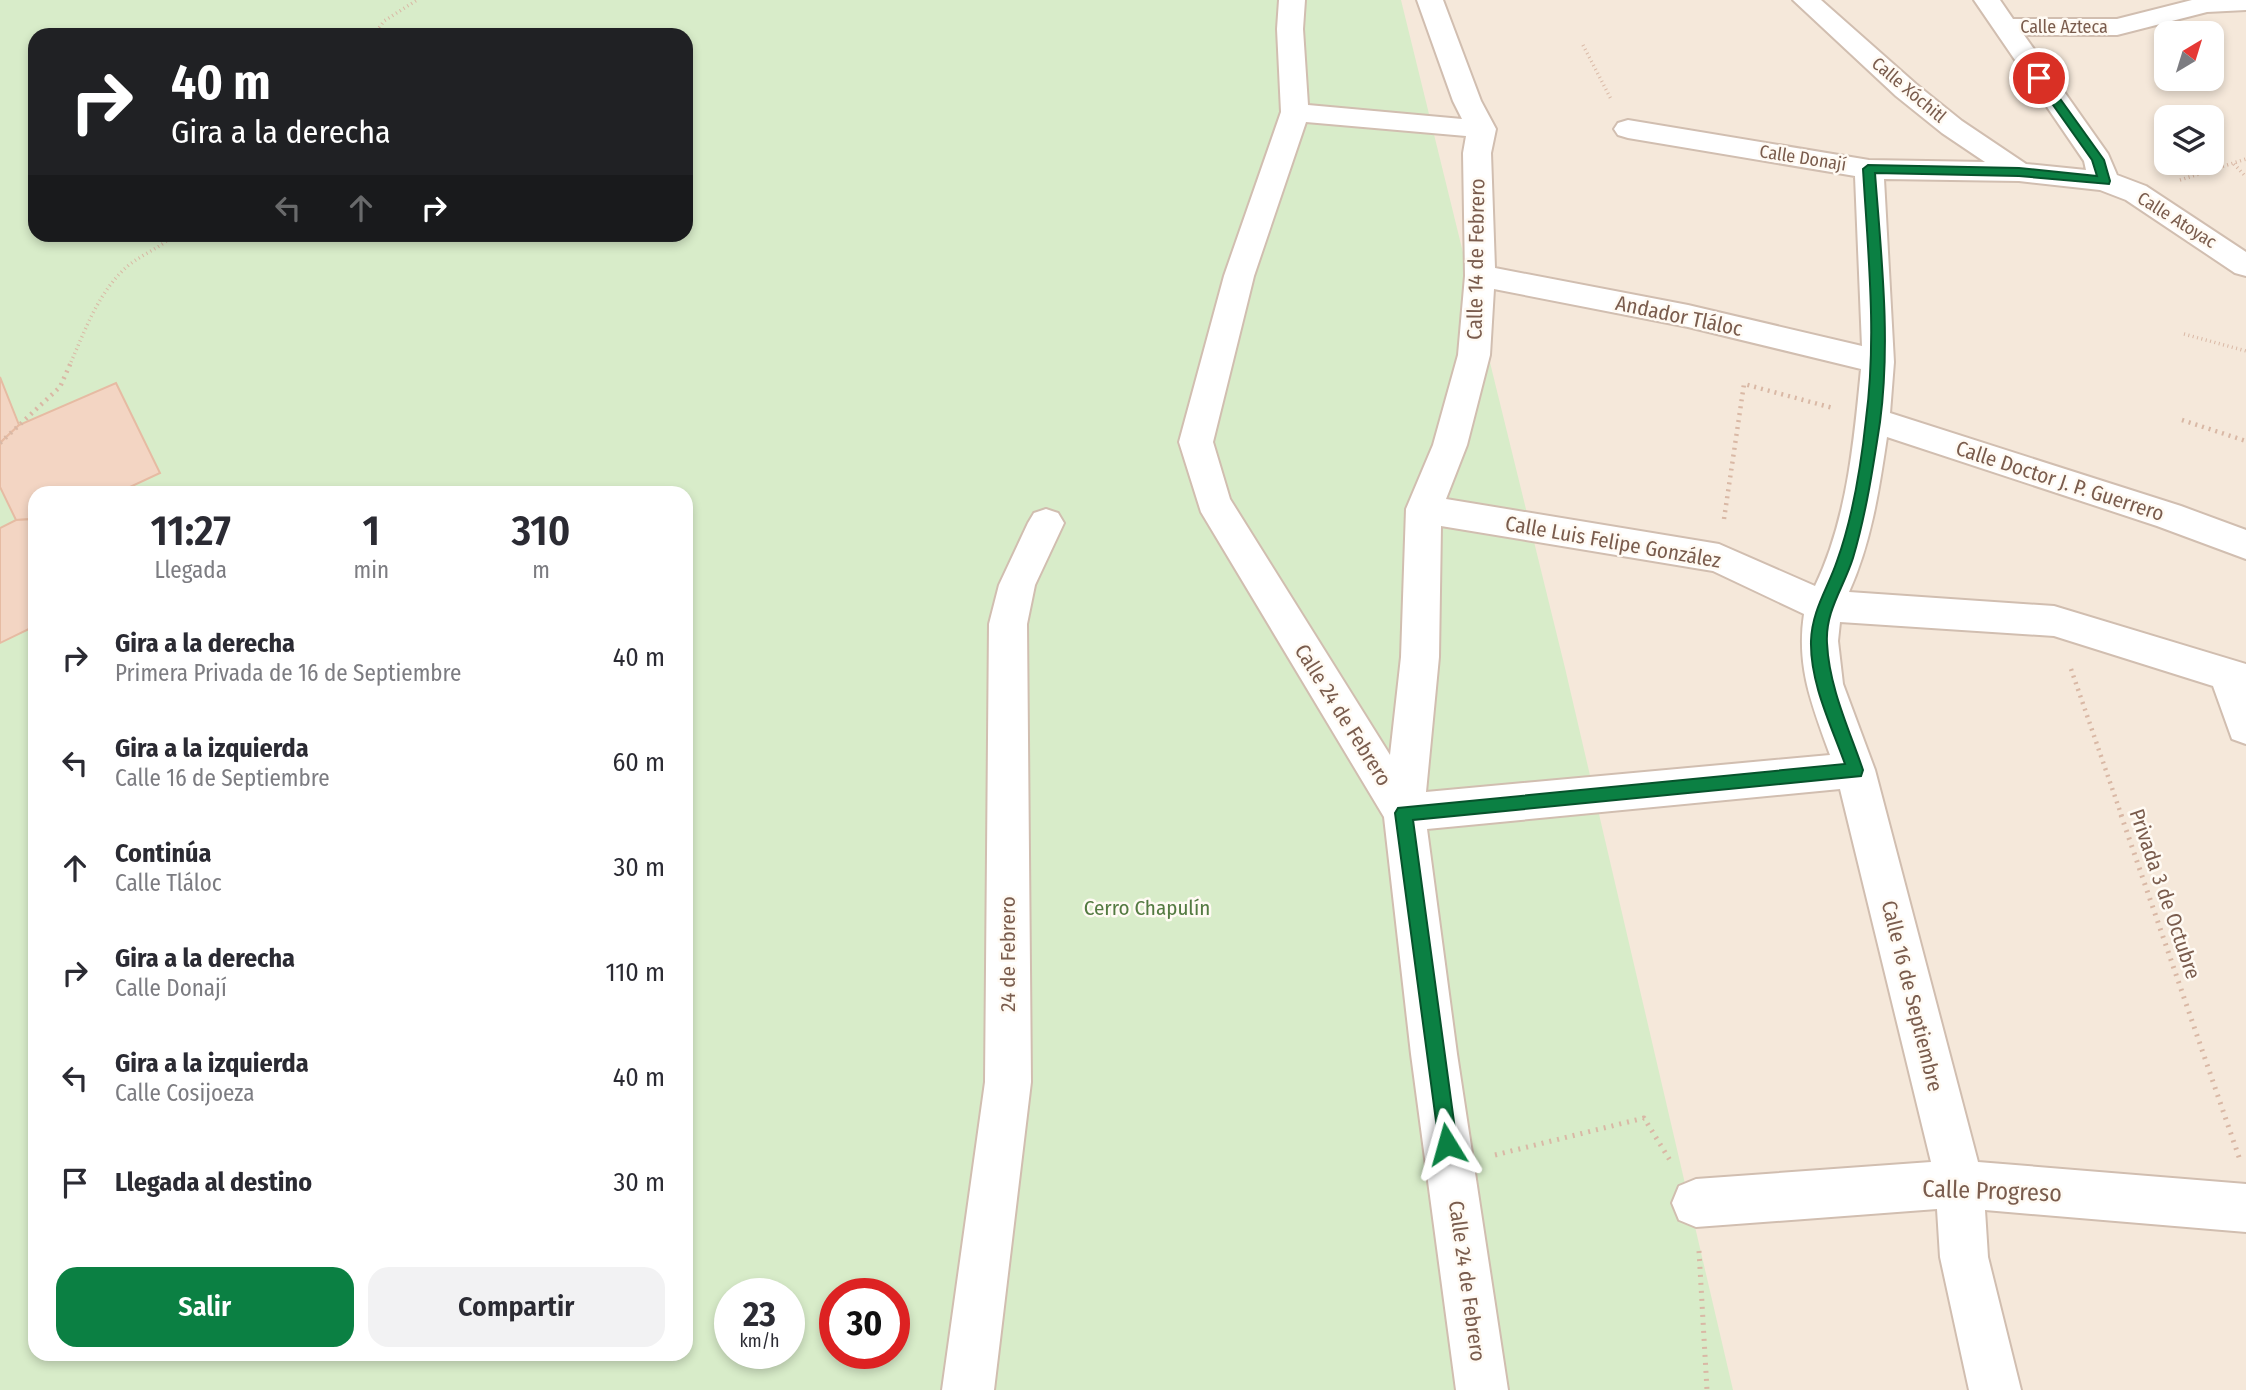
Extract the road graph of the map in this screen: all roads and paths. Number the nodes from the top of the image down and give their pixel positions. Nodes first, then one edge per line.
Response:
1 (417, 0) edge
2 (1292, 0) edge
3 (1430, 0) edge
4 (1806, 0) edge
5 (1987, 0) edge
6 (2246, 2) edge
7 (2005, 27) junction
8 (379, 28) edge
9 (1583, 44) dead end
10 (1295, 112) junction
11 (1482, 128) junction
12 (1628, 129) joint
13 (2246, 159) edge
14 (2234, 164) junction
15 (1868, 169) junction
16 (2019, 172) junction
17 (2246, 177) edge
18 (2104, 181) junction
19 (2136, 193) junction
20 (167, 242) edge
21 (2246, 266) edge
22 (1480, 276) junction
23 (2185, 334) dead end
24 (2246, 351) edge
25 (1878, 362) junction
26 (1873, 419) junction
27 (2182, 420) dead end
28 (2246, 441) edge
29 (0, 443) edge
30 (1424, 509) junction
31 (1046, 523) dead end
32 (2246, 545) edge
33 (1719, 558) junction
34 (1824, 606) junction
35 (2054, 621) junction
36 (2237, 677) edge
37 (2246, 727) edge
38 (1855, 770) junction
39 (1404, 813) junction
40 (1644, 1118) dead end
41 (1450, 1167) junction
42 (1960, 1184) junction
43 (2244, 1186) edge
44 (1696, 1203) joint
45 (968, 1390) edge
46 (1482, 1390) edge
47 (1707, 1390) edge
48 (1995, 1390) edge

1 - 8 path
2 - 10 street
3 - 11 street
4 - 16 street, Calle Xóchitl
5 - 7 street
6 - 7 street, Calle Azteca
7 - 18 street
9 - 12 path
10 - 11 street
10 - 39 street, Calle 24 de Febrero
11 - 22 street, Calle 14 de Febrero
12 - 15 street, Calle Donají
13 - 14 path
14 - 17 path
14 - 19 path
15 - 16 street, Calle Donají
15 - 25 street, Calle 16 de Septiembre
16 - 18 street, Calle Donají
18 - 19 street, Calle Atoyac
19 - 21 street, Calle Atoyac
20 - 29 path
22 - 25 street, Andador Tláloc
22 - 30 street, Calle 14 de Febrero
23 - 24 path
25 - 26 street, Calle 16 de Septiembre
26 - 32 street, Calle Doctor J. P. Guerrero
26 - 33 path
26 - 34 street, Calle 16 de Septiembre
27 - 28 path
30 - 33 street, Calle Luis Felipe González
30 - 39 street, Calle 14 de Febrero
31 - 45 street, 24 de Febrero
33 - 34 street, Calle Luis Felipe González
34 - 35 street, Calle Luis Felipe González
34 - 38 street, Calle 16 de Septiembre
35 - 36 street, Calle Luis Felipe González
35 - 43 path, Privada 3 de Octubre
36 - 37 street
38 - 39 street
38 - 42 street, Calle 16 de Septiembre
39 - 41 street, Calle 24 de Febrero
40 - 41 path
41 - 46 street, Calle 24 de Febrero
42 - 43 street, Calle Progreso
42 - 44 street, Calle Progreso
42 - 48 street, Calle 16 de Septiembre
44 - 47 path

